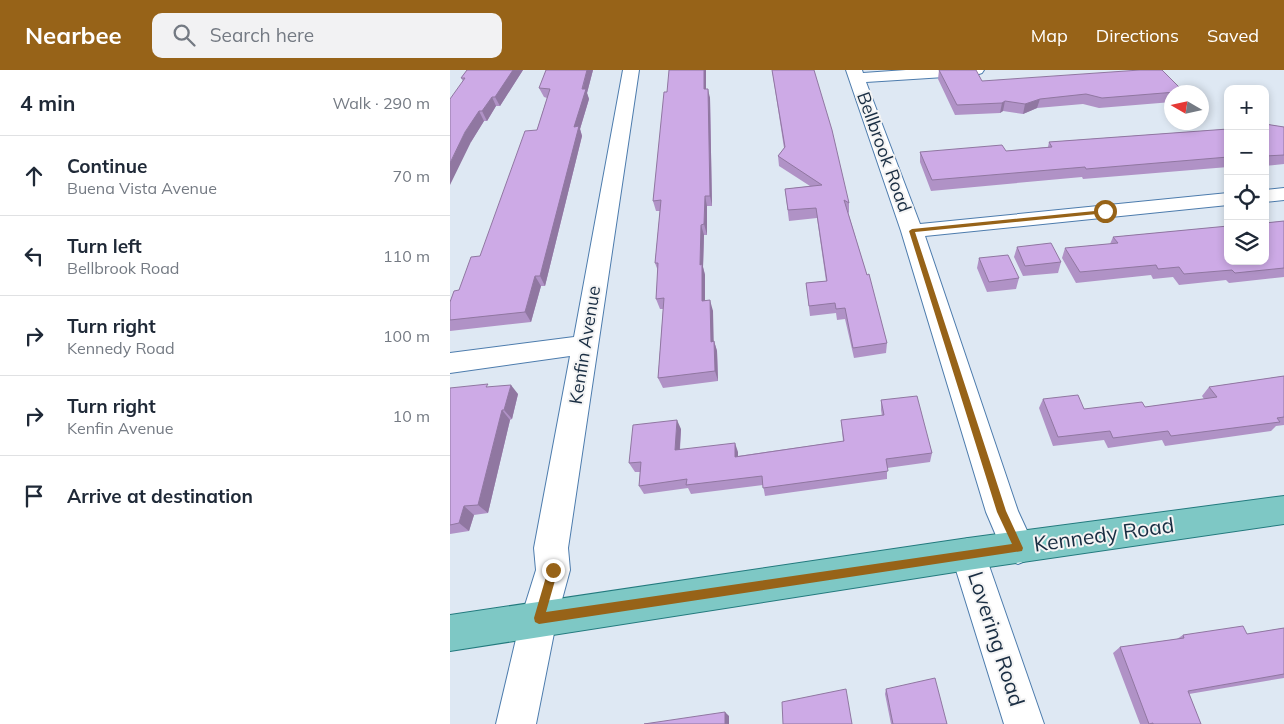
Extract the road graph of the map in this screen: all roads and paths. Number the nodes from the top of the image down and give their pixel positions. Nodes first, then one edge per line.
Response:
1 (631, 70) edge
2 (976, 70) edge
3 (856, 74) edge
4 (1284, 194) edge
5 (1269, 196) edge
6 (1224, 199) edge
7 (912, 231) junction
8 (585, 346) junction
9 (450, 363) edge
10 (1284, 510) edge
11 (1018, 548) junction
12 (968, 554) junction
13 (539, 618) junction
14 (450, 633) edge
15 (516, 724) edge
16 (1024, 724) edge

1 - 8 street, Kenfin Avenue
2 - 3 street
3 - 7 street, Bellbrook Road
4 - 5 street
6 - 7 street
7 - 11 street, Bellbrook Road
8 - 9 street
8 - 13 street, Kenfin Avenue
10 - 11 main road, Kennedy Road
11 - 12 main road, Kennedy Road
12 - 13 main road, Kennedy Road
12 - 16 street, Lovering Road
13 - 14 main road, Kennedy Road
13 - 15 street, Kenfin Avenue

